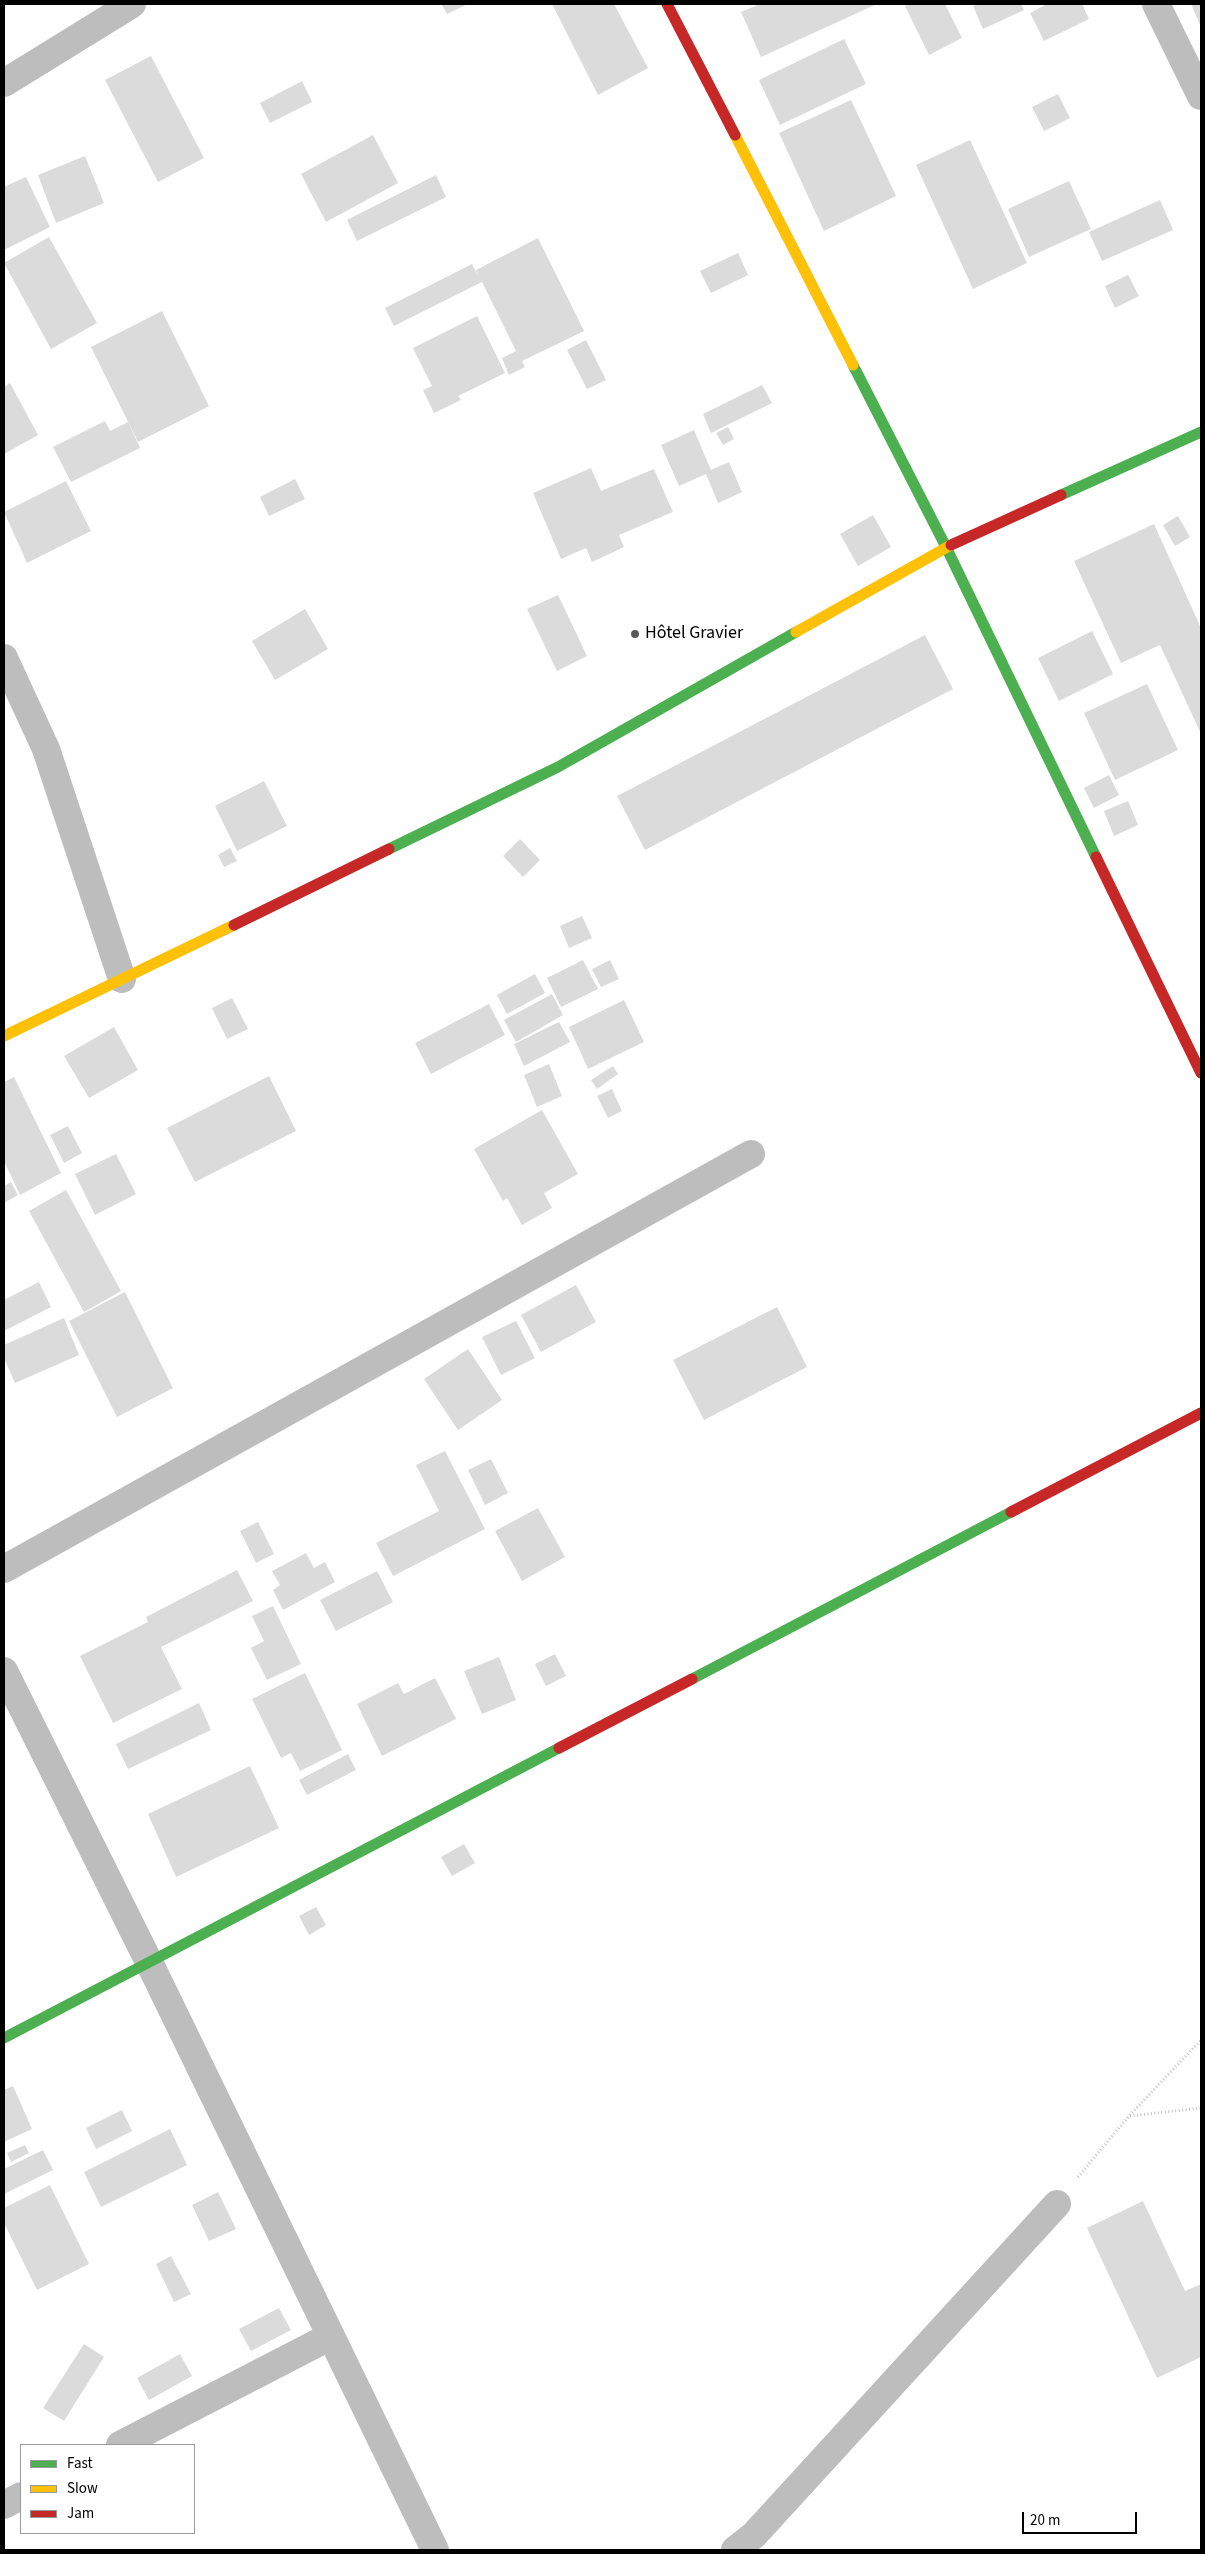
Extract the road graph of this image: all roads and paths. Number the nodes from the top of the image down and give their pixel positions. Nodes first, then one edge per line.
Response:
1 (132, 4) edge
2 (668, 4) edge
3 (1156, 4) edge
4 (4, 83) edge
5 (1201, 96) edge
6 (1201, 432) edge
7 (946, 547) junction
8 (4, 658) edge
9 (122, 979) junction
10 (4, 1036) edge
11 (1201, 1073) edge
12 (751, 1154) dead end
13 (1201, 1413) edge
14 (4, 1569) edge
15 (4, 1671) edge
16 (149, 1962) junction
17 (4, 2038) edge
18 (1201, 2040) edge
19 (1201, 2108) edge
20 (1129, 2116) junction
21 (1057, 2204) joint
22 (331, 2336) junction
23 (122, 2444) edge
24 (20, 2497) edge
25 (4, 2505) edge
26 (435, 2550) edge
27 (735, 2550) edge

1 - 4 street
2 - 7 street
3 - 5 street
6 - 7 street
7 - 9 street
7 - 11 street
8 - 9 street
9 - 10 street
12 - 14 street
13 - 16 street
15 - 16 street
16 - 17 street
16 - 22 street
18 - 20 path
19 - 20 path
20 - 21 path
21 - 27 street
22 - 23 street
22 - 26 street
24 - 25 street

